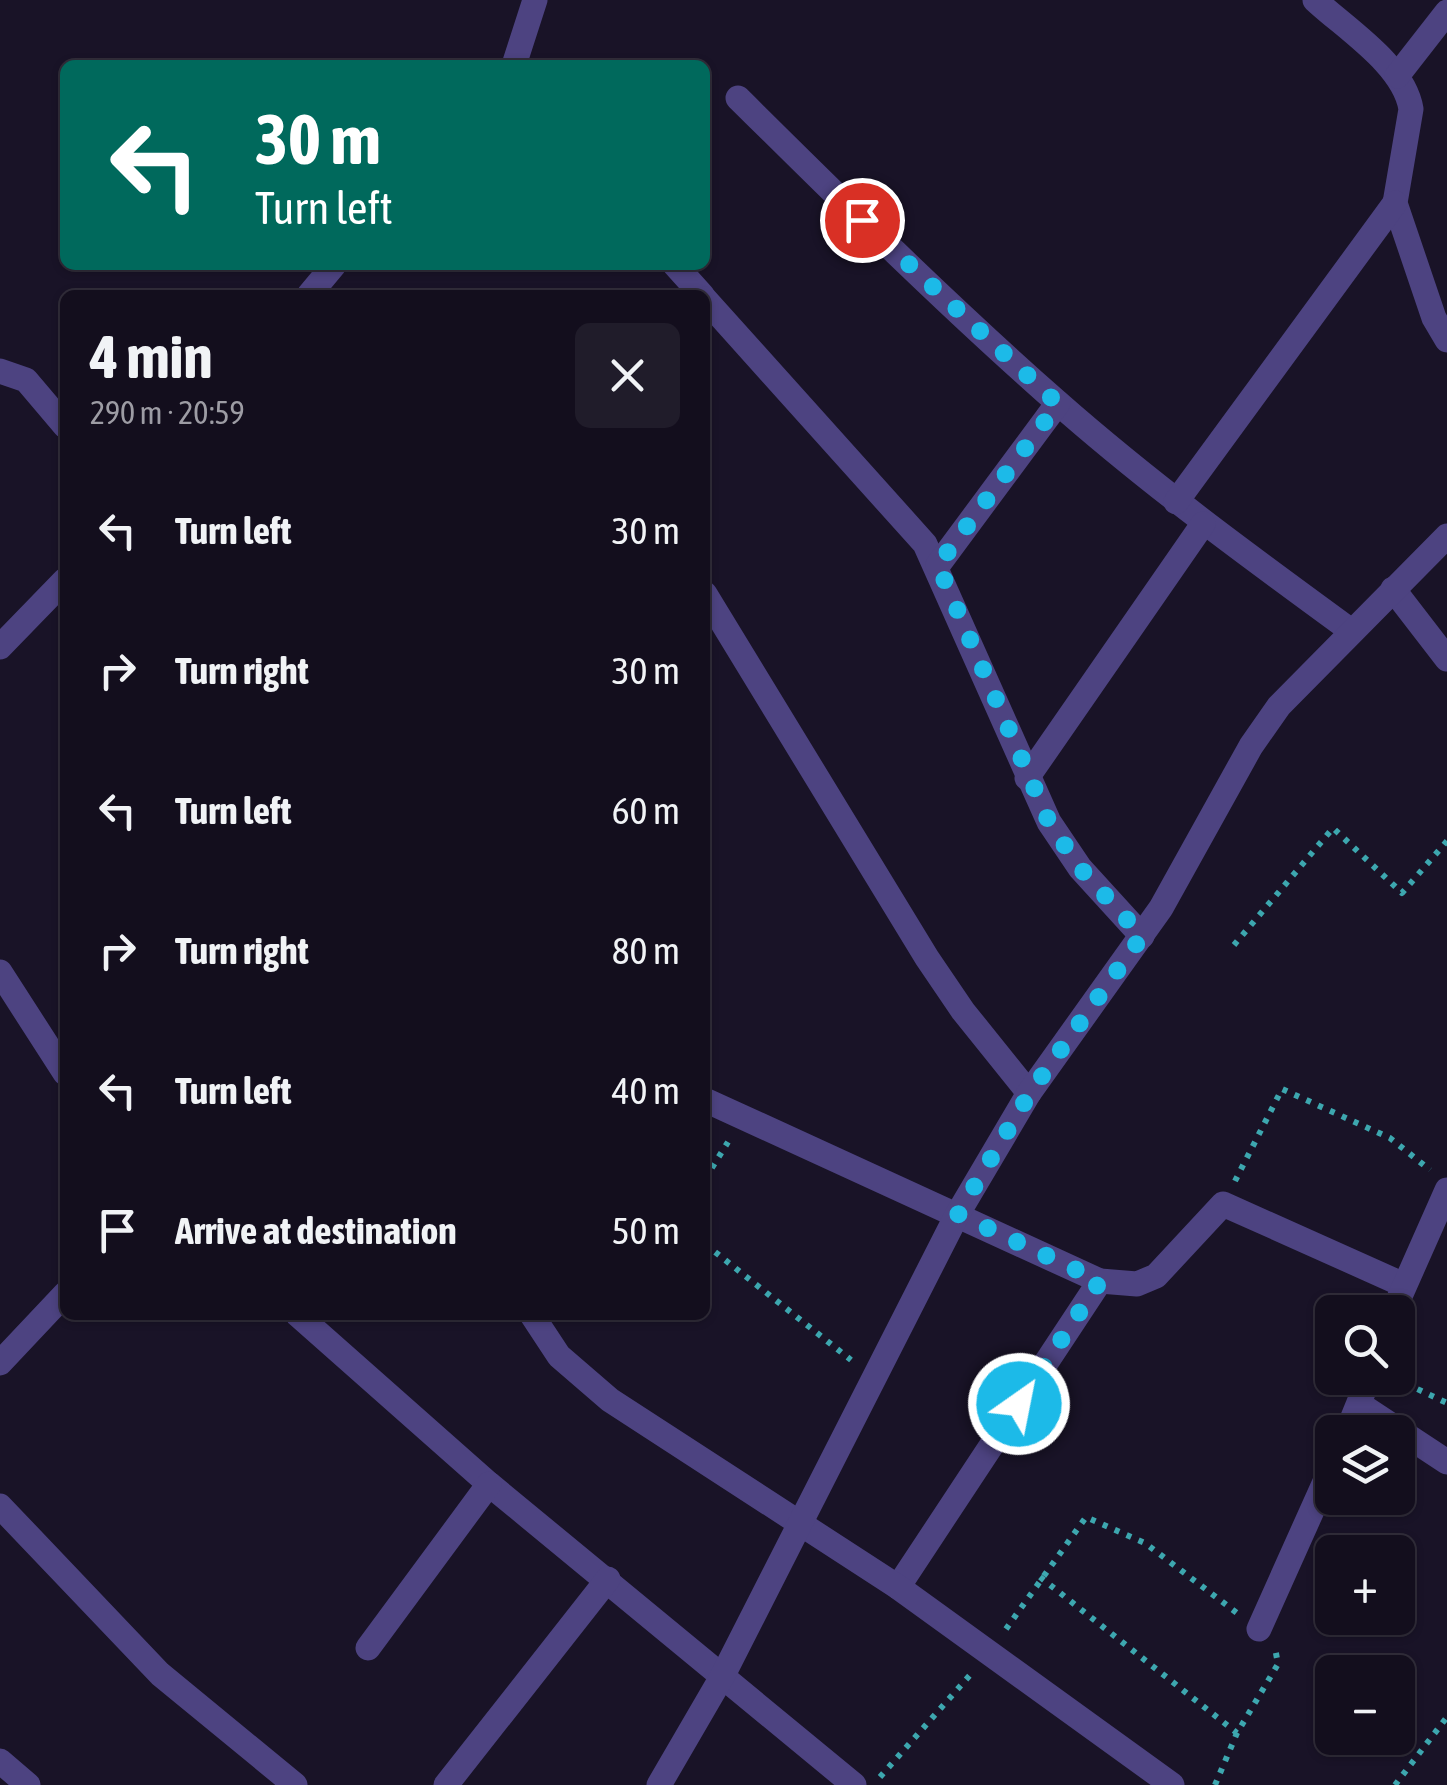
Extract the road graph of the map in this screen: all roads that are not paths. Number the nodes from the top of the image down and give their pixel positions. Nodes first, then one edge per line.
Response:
1 (534, 0) edge
2 (1315, 0) edge
3 (1447, 12) edge
4 (516, 60) edge
5 (1397, 76) junction
6 (738, 98) dead end
7 (1395, 202) junction
8 (330, 270) edge
9 (679, 270) edge
10 (313, 290) edge
11 (697, 290) edge
12 (710, 305) edge
13 (1443, 321) edge
14 (0, 370) edge
15 (1058, 404) junction
16 (60, 420) edge
17 (1176, 502) junction
18 (1203, 524) junction
19 (1447, 536) edge
20 (938, 565) junction
21 (60, 585) edge
22 (1393, 590) junction
23 (710, 602) edge
24 (1350, 630) junction
25 (0, 647) edge
26 (1447, 659) edge
27 (1026, 778) junction
28 (1142, 936) junction
29 (0, 972) edge
30 (60, 1065) edge
31 (1030, 1093) junction
32 (710, 1103) edge
33 (1440, 1181) edge
34 (958, 1214) junction
35 (1100, 1281) junction
36 (1404, 1284) junction
37 (1400, 1295) edge
38 (60, 1299) edge
39 (304, 1320) edge
40 (535, 1320) edge
41 (0, 1363) edge
42 (1363, 1395) edge
43 (1360, 1404) junction
44 (1355, 1415) edge
45 (1447, 1462) edge
46 (489, 1484) junction
47 (1315, 1503) edge
48 (0, 1506) edge
49 (799, 1521) junction
50 (608, 1580) junction
51 (898, 1587) junction
52 (1258, 1629) road end
53 (368, 1648) dead end
54 (723, 1674) junction
55 (0, 1761) edge
56 (28, 1785) edge
57 (295, 1785) edge
58 (446, 1785) edge
59 (659, 1785) edge
60 (854, 1785) edge
61 (1172, 1785) edge

1 - 4 street
2 - 5 street
3 - 5 street
5 - 7 street
6 - 15 street
7 - 13 street
7 - 17 street
8 - 10 street
9 - 11 street
12 - 20 street
14 - 16 street
15 - 17 street
15 - 20 street
17 - 18 street
18 - 24 street
18 - 27 street
19 - 22 street
20 - 27 street
21 - 25 street
22 - 24 street
22 - 26 street
23 - 31 street
24 - 28 street
27 - 28 street
28 - 31 street
29 - 30 street
31 - 34 street
32 - 34 street
33 - 36 street
34 - 35 street
34 - 49 street
35 - 36 street
35 - 51 street
36 - 37 street
38 - 41 street
39 - 46 street
40 - 49 street
42 - 43 street
43 - 44 street
43 - 45 street
46 - 50 street
46 - 53 street
47 - 52 street
48 - 57 street
49 - 51 street
49 - 54 street
50 - 54 street
50 - 58 street
51 - 61 street
54 - 59 street
54 - 60 street
55 - 56 street

